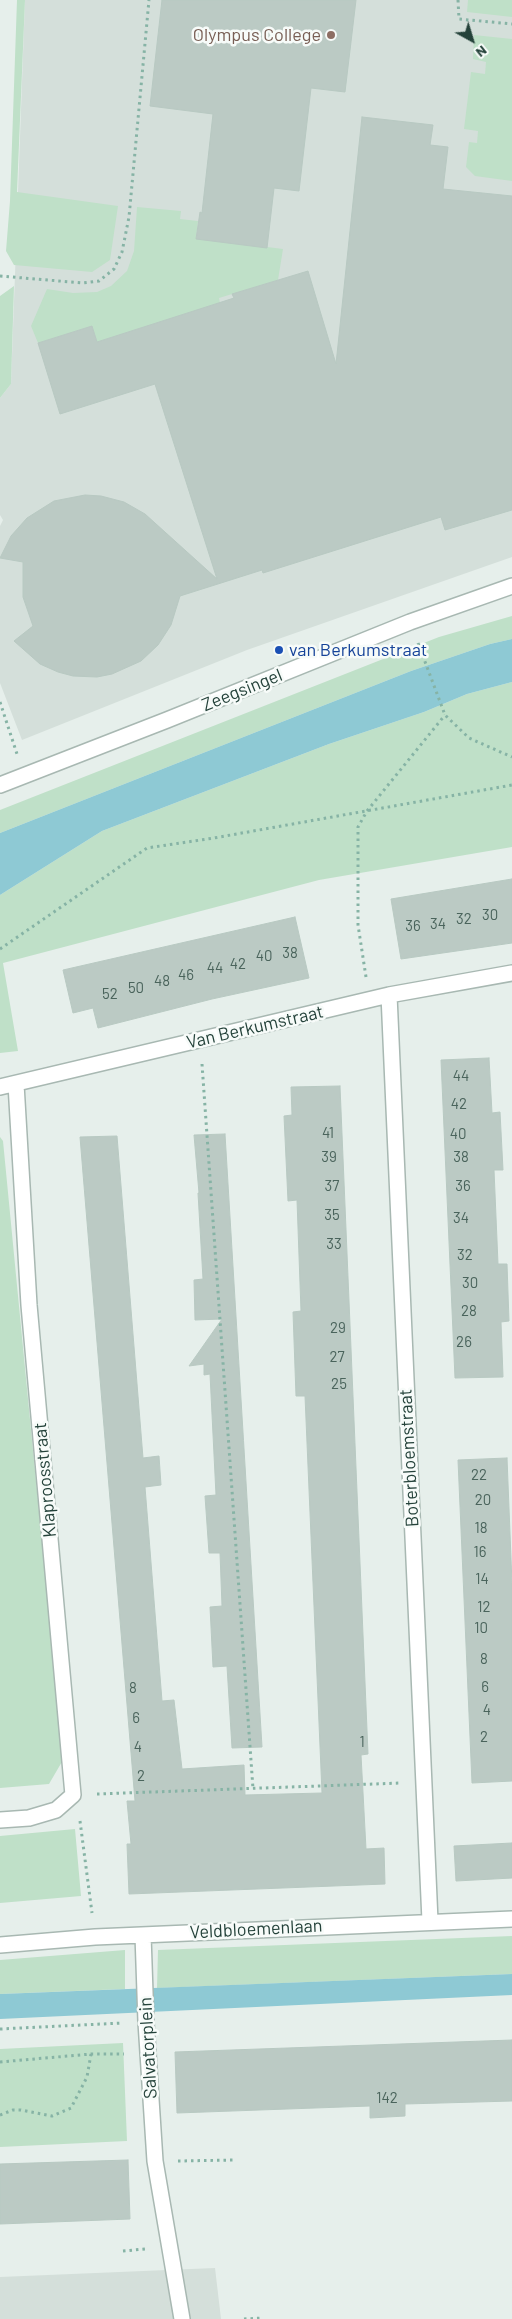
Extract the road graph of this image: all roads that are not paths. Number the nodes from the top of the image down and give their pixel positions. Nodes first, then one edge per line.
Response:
1 (512, 586) edge
2 (0, 785) edge
3 (512, 973) edge
4 (389, 995) junction
5 (16, 1084) junction
6 (0, 1087) edge
7 (0, 1820) edge
8 (512, 1919) edge
9 (430, 1921) junction
10 (143, 1935) junction
11 (0, 1945) edge
12 (182, 2319) edge

1 - 2 street, Zeegsingel
3 - 4 street, Van Berkumstraat
4 - 5 street, Van Berkumstraat
4 - 9 street, Boterbloemstraat
5 - 6 street, Van Berkumstraat
5 - 7 street, Klaproosstraat
8 - 9 street, Veldbloemenlaan
9 - 10 street, Veldbloemenlaan
10 - 11 street, Veldbloemenlaan
10 - 12 street, Salvatorplein

